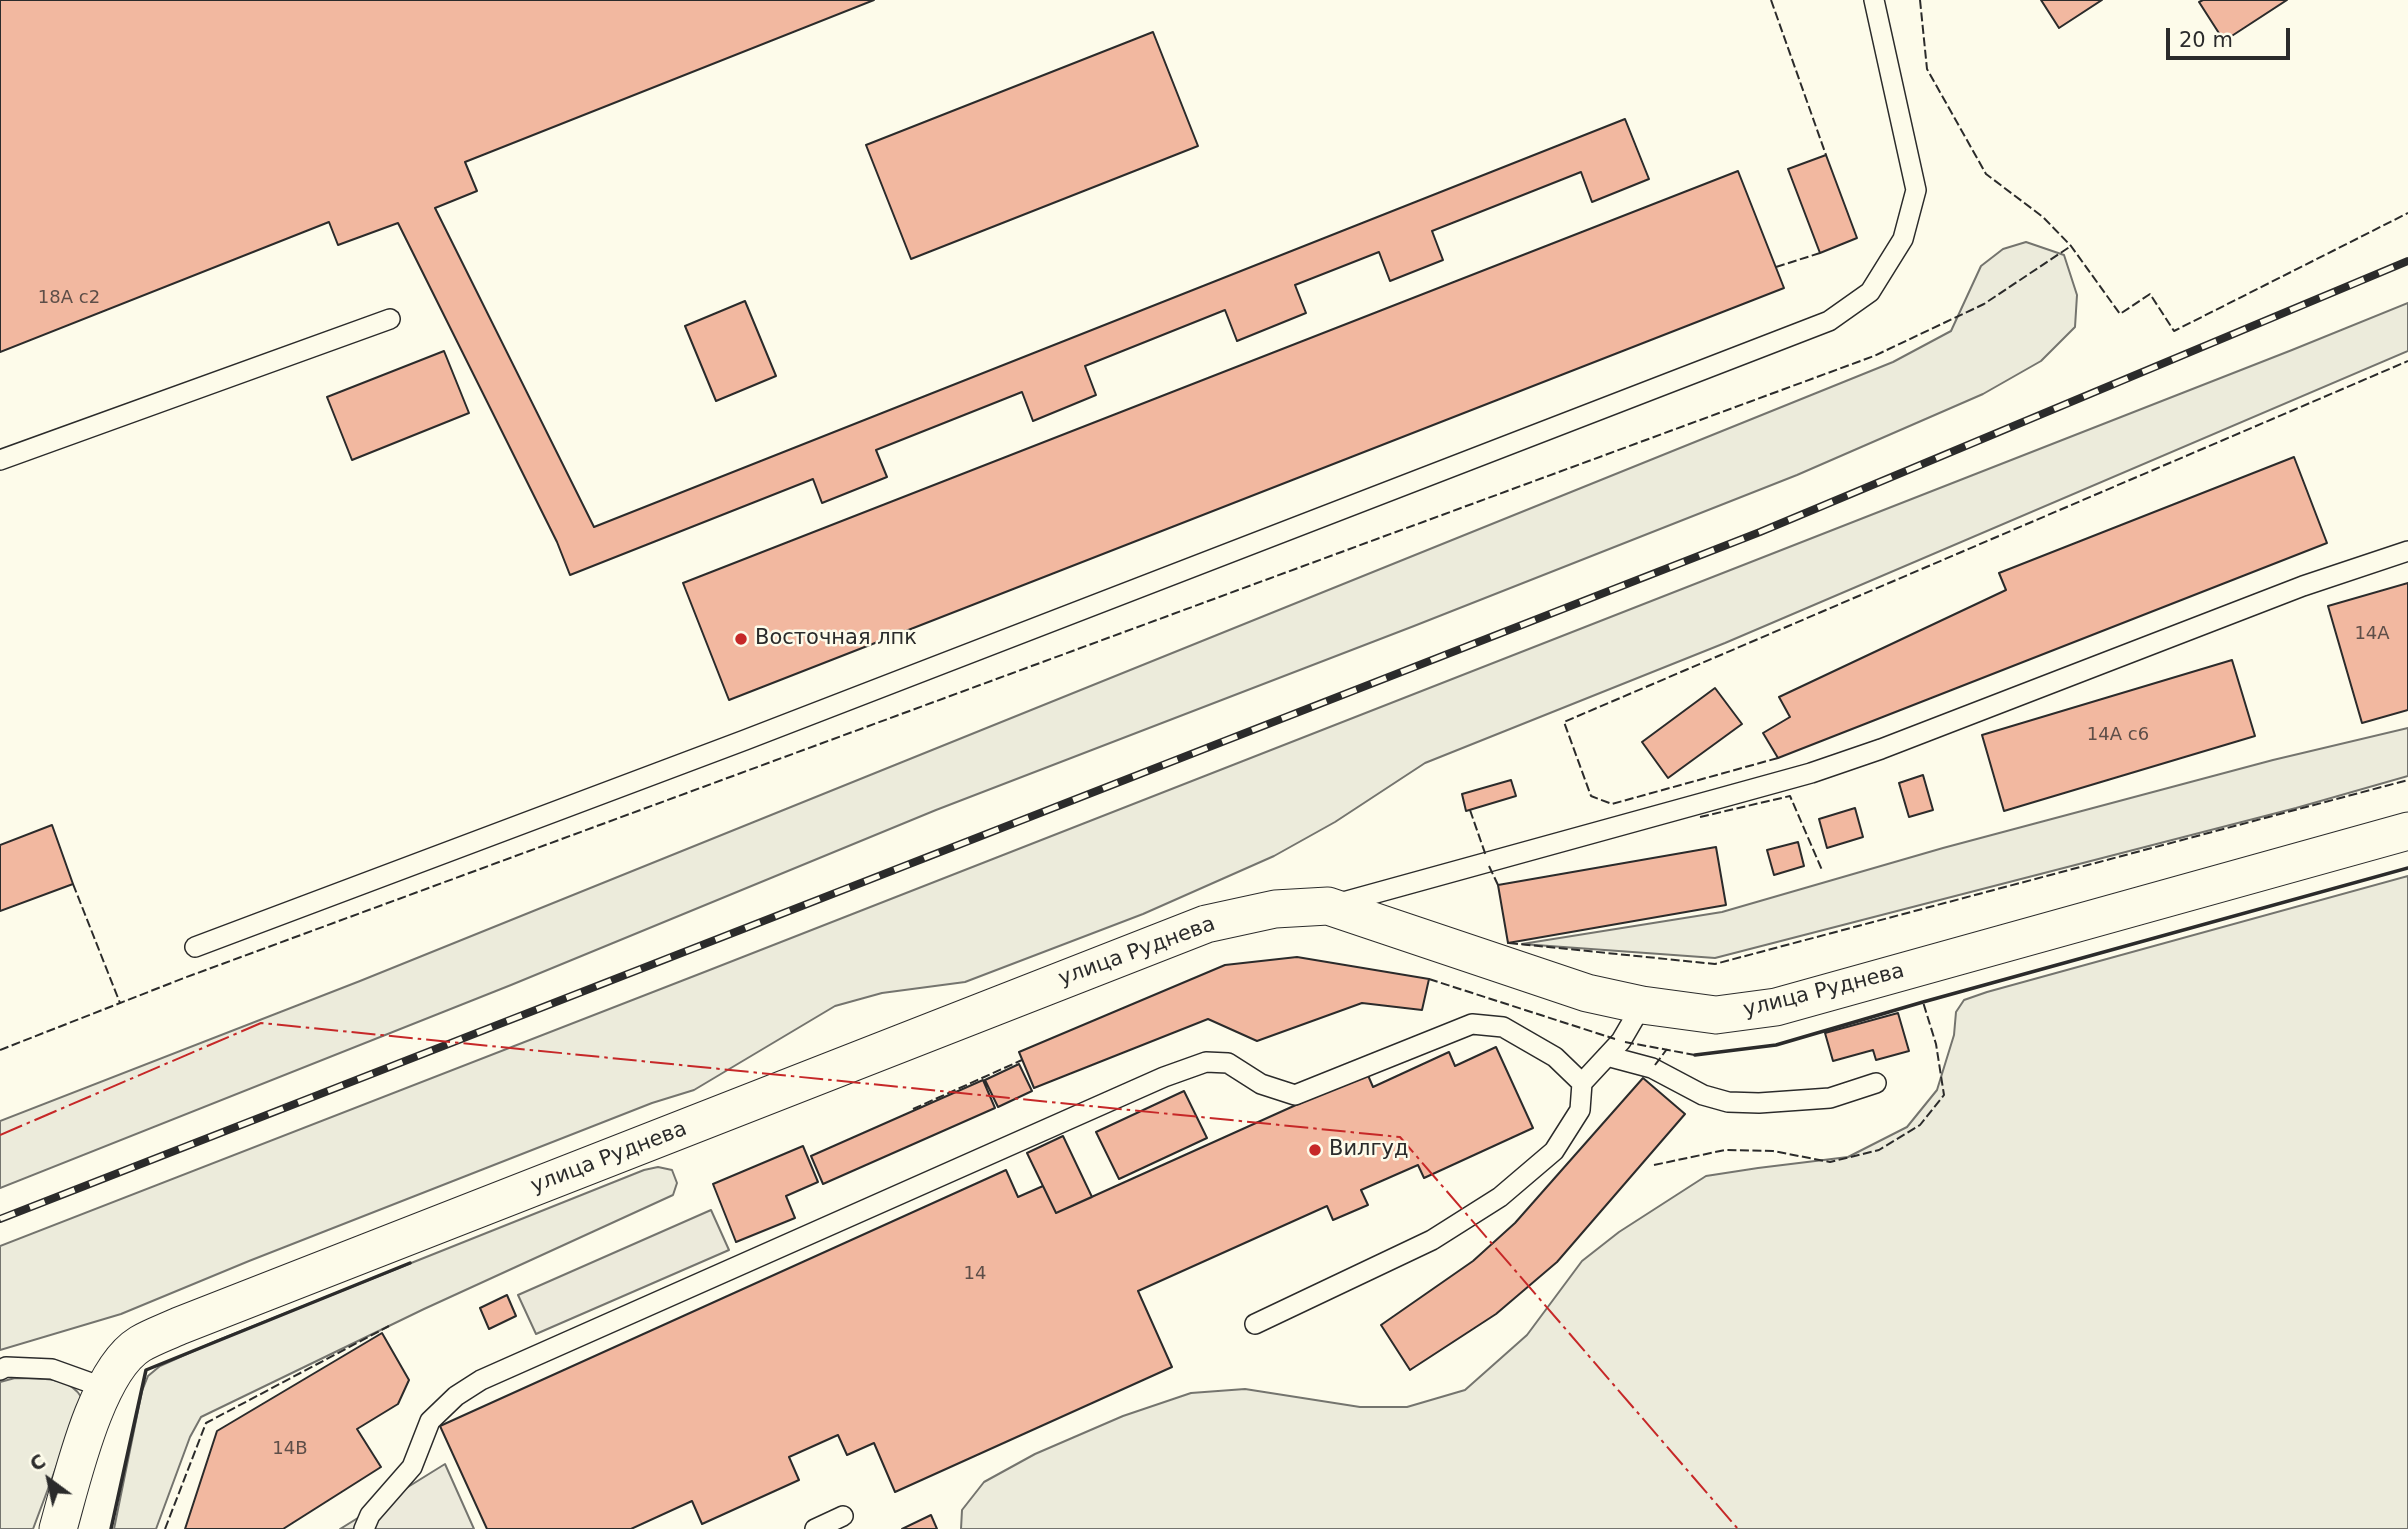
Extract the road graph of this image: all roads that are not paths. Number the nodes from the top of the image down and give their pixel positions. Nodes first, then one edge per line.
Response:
1 (1874, 0) edge
2 (390, 319) dead end
3 (0, 460) edge
4 (2408, 551) edge
5 (2408, 831) edge
6 (1328, 906) junction
7 (195, 947) dead end
8 (1642, 1005) junction
9 (1607, 1056) junction
10 (1582, 1083) junction
11 (1876, 1083) dead end
12 (1255, 1324) dead end
13 (0, 1370) edge
14 (105, 1388) junction
15 (843, 1516) dead end
16 (58, 1529) edge
17 (364, 1529) edge
18 (815, 1529) edge

1 - 7 lane
2 - 3 lane
4 - 6 lane
5 - 8 street, улица Руднева
6 - 8 street, улица Руднева
6 - 14 street, улица Руднева
8 - 9 lane
9 - 10 lane
9 - 11 lane
10 - 12 lane
10 - 17 lane
13 - 14 lane
14 - 16 street, улица Руднева
15 - 18 lane

